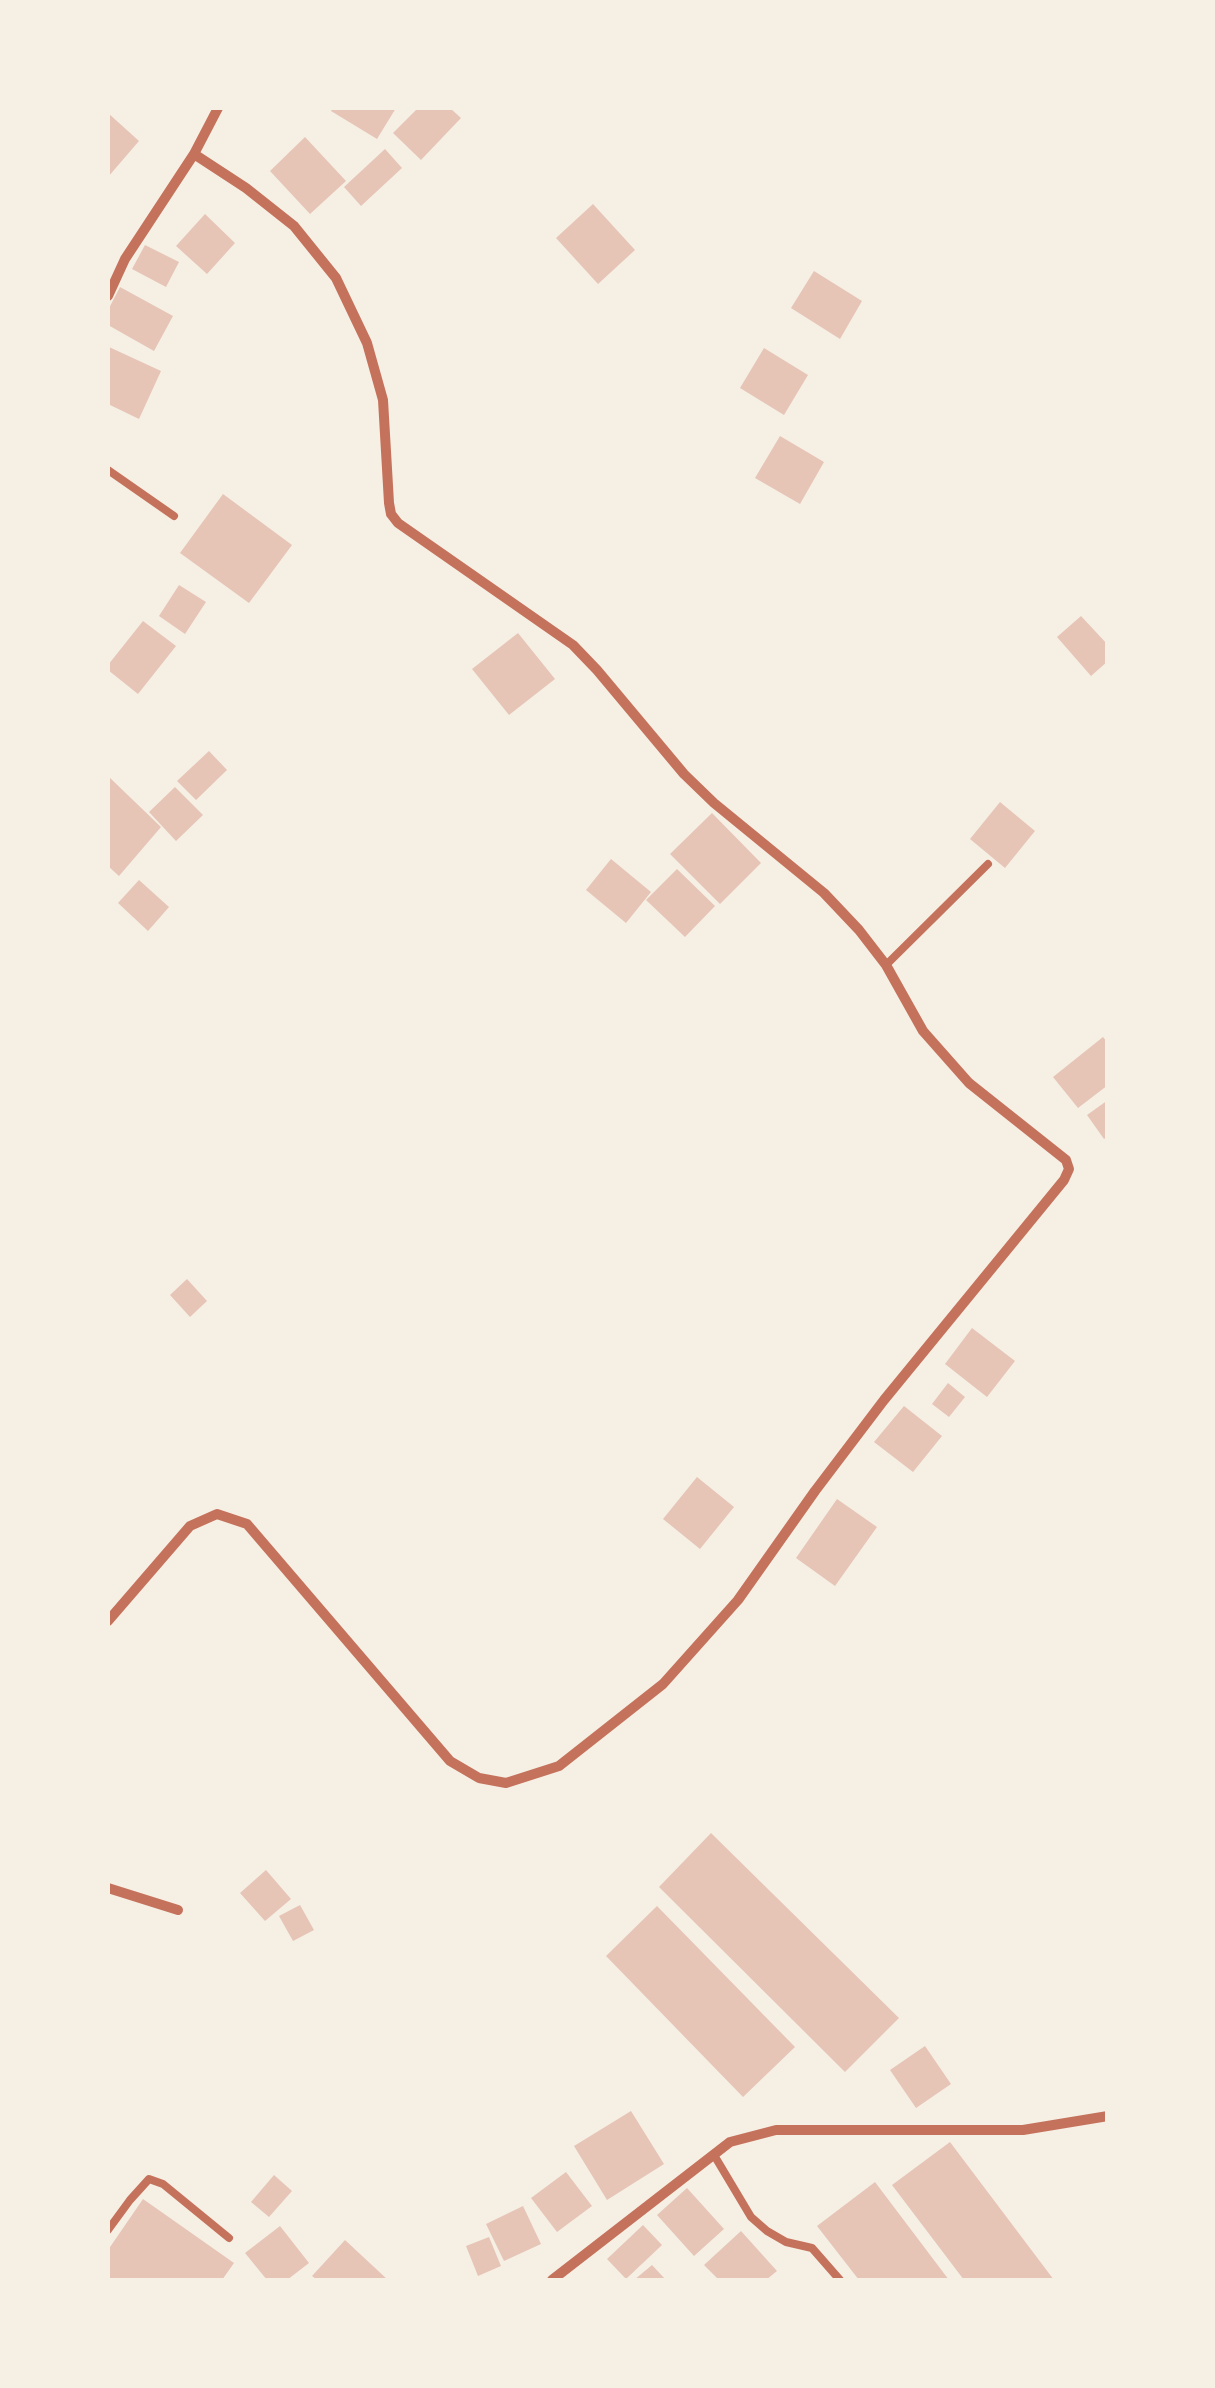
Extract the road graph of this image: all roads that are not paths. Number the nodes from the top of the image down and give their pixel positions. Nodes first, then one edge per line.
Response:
1 (218, 108) edge
2 (194, 154) junction
3 (108, 296) edge
4 (108, 470) edge
5 (174, 516) dead end
6 (988, 864) dead end
7 (886, 966) junction
8 (108, 1621) edge
9 (108, 1888) edge
10 (178, 1910) dead end
11 (1108, 2116) edge
12 (714, 2155) junction
13 (108, 2230) edge
14 (230, 2238) dead end
15 (552, 2280) edge
16 (840, 2280) edge

1 - 2 street
2 - 3 street
2 - 7 street
4 - 5 lane
6 - 7 lane
7 - 8 street
9 - 10 street
11 - 12 street
12 - 15 street
12 - 16 lane
13 - 14 lane

